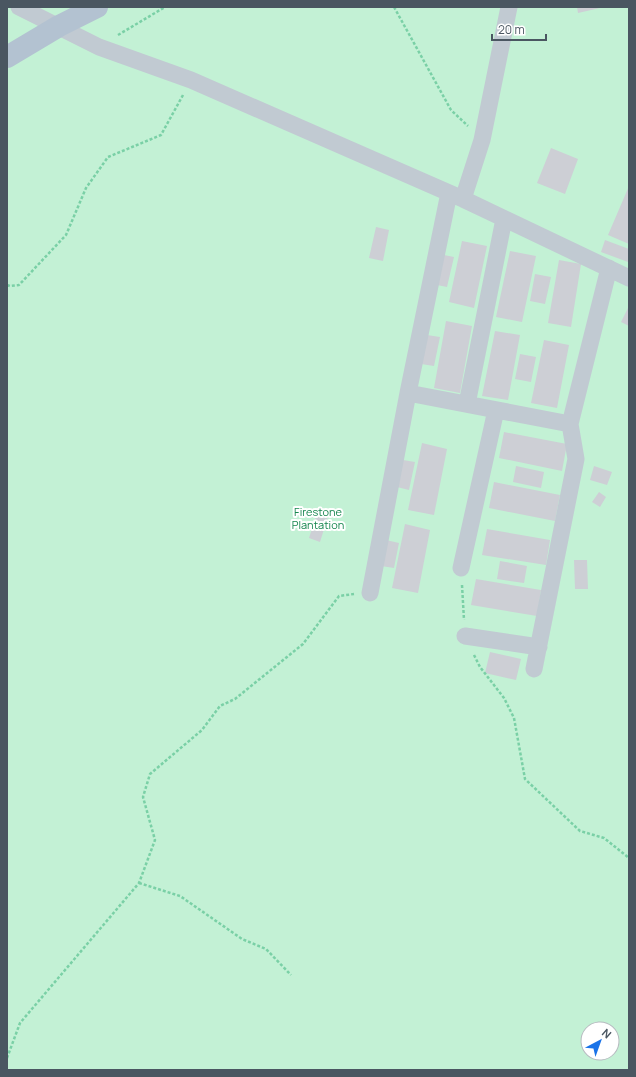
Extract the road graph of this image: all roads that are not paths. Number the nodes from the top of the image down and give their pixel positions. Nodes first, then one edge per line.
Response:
1 (19, 7) edge
2 (97, 7) edge
3 (509, 7) edge
4 (58, 26) junction
5 (7, 57) edge
6 (456, 196) junction
7 (504, 219) junction
8 (609, 268) junction
9 (629, 278) edge
10 (408, 393) junction
11 (467, 404) junction
12 (496, 410) junction
13 (570, 424) junction
14 (461, 568) road end
15 (370, 593) road end
16 (465, 636) road end
17 (539, 647) junction
18 (534, 669) dead end

1 - 4 street
2 - 4 main road
3 - 6 street
4 - 5 main road
4 - 6 street
6 - 7 street
6 - 10 street
7 - 8 street
7 - 11 street
8 - 9 street
8 - 13 street
10 - 11 street
10 - 15 street
11 - 12 street
12 - 13 street
12 - 14 street
13 - 17 street
16 - 17 street
17 - 18 street

